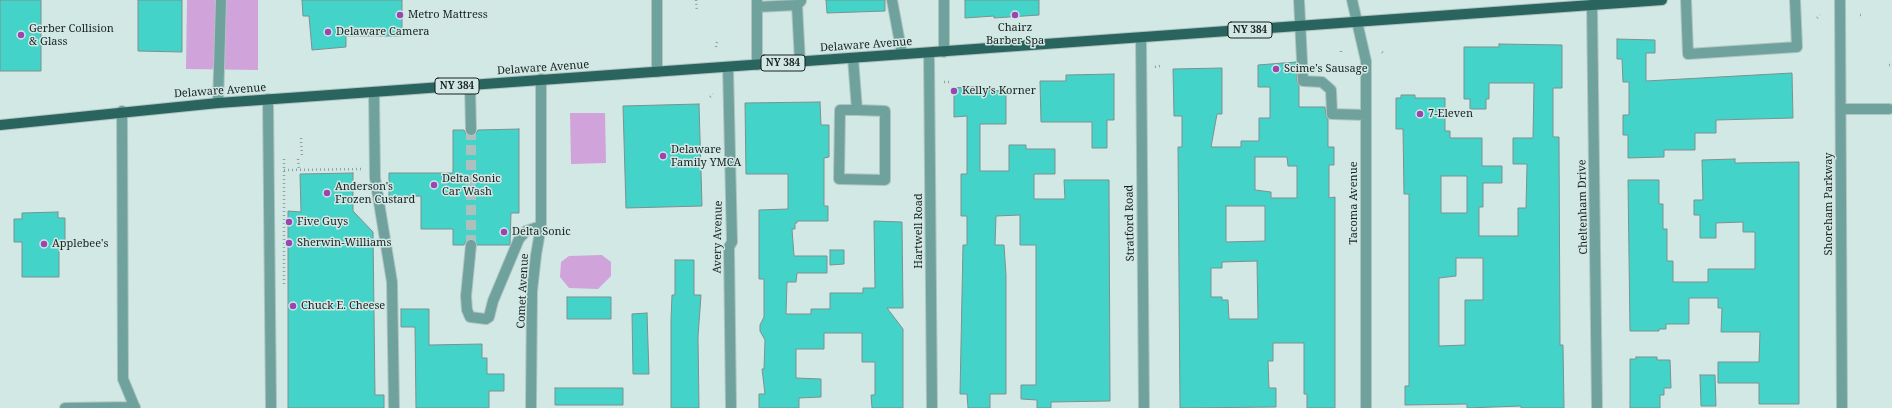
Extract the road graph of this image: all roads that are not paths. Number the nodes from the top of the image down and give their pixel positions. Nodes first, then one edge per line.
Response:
1 (221, 0) edge
2 (657, 0) edge
3 (892, 0) edge
4 (944, 0) edge
5 (1299, 0) edge
6 (1352, 0) edge
7 (1662, 0) edge
8 (1686, 0) edge
9 (1795, 0) edge
10 (1840, 0) edge
11 (1645, 1) edge
12 (800, 2) edge
13 (757, 4) edge
14 (1592, 5) junction
15 (1357, 22) junction
16 (1300, 26) junction
17 (1141, 38) junction
18 (944, 52) junction
19 (902, 54) junction
20 (929, 54) junction
21 (853, 58) junction
22 (800, 62) junction
23 (757, 65) junction
24 (728, 67) junction
25 (657, 72) junction
26 (541, 79) junction
27 (470, 84) junction
28 (374, 92) junction
29 (268, 100) junction
30 (218, 103) junction
31 (1841, 109) junction
32 (1889, 109) dead end
33 (857, 110) junction
34 (122, 111) junction
35 (1366, 115) junction
36 (0, 125) edge
37 (471, 130) tunnel mouth
38 (541, 226) junction
39 (471, 245) tunnel mouth
40 (66, 408) edge
41 (135, 408) edge
42 (271, 408) edge
43 (394, 408) edge
44 (531, 408) edge
45 (731, 408) edge
46 (932, 408) edge
47 (1144, 408) edge
48 (1366, 408) edge
49 (1597, 408) edge
50 (1842, 408) edge

1 - 30 street
2 - 25 street
3 - 19 street
4 - 18 street
5 - 16 street
6 - 15 street, Tacoma Avenue
7 - 11 main road, Delaware Avenue / NY 384
8 - 9 street
10 - 31 street, Shoreham Parkway
11 - 14 main road, Delaware Avenue / NY 384
12 - 13 street
12 - 22 street
13 - 23 street
14 - 15 main road, Delaware Avenue / NY 384
14 - 49 street, Cheltenham Drive
15 - 16 main road, Delaware Avenue / NY 384
15 - 35 street, Tacoma Avenue
16 - 17 main road, Delaware Avenue / NY 384
16 - 35 street
17 - 18 main road, Delaware Avenue / NY 384
17 - 47 street, Stratford Road
18 - 20 main road, Delaware Avenue / NY 384
19 - 20 main road, Delaware Avenue / NY 384
19 - 21 main road, Delaware Avenue / NY 384
20 - 46 street, Hartwell Road
21 - 22 main road, Delaware Avenue / NY 384
21 - 33 street
22 - 23 main road, Delaware Avenue / NY 384
23 - 24 main road, Delaware Avenue / NY 384
24 - 25 main road, Delaware Avenue / NY 384
24 - 45 street, Avery Avenue
25 - 26 main road, Delaware Avenue / NY 384
26 - 27 main road, Delaware Avenue / NY 384
26 - 38 street, Comet Avenue
27 - 28 main road, Delaware Avenue / NY 384
27 - 37 street
28 - 29 main road, Delaware Avenue / NY 384
28 - 43 street
29 - 30 main road, Delaware Avenue / NY 384
29 - 42 street
30 - 34 main road, Delaware Avenue / NY 384
31 - 32 street
31 - 50 street, Shoreham Parkway
33 - 33 street
34 - 36 main road, Delaware Avenue / NY 384
34 - 41 street
35 - 48 street, Tacoma Avenue
38 - 39 street
38 - 44 street, Comet Avenue
40 - 41 street

